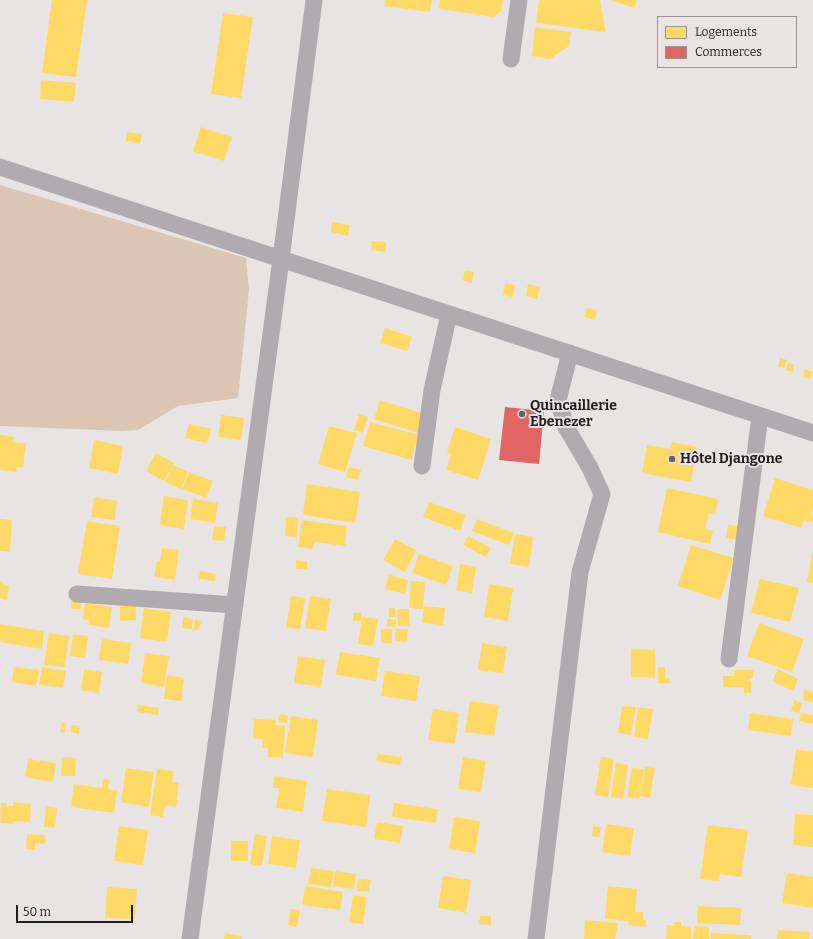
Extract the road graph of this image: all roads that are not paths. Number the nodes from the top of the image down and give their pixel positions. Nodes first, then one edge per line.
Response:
1 (314, 0) edge
2 (519, 0) edge
3 (511, 59) dead end
4 (0, 167) edge
5 (281, 258) junction
6 (449, 314) junction
7 (570, 353) junction
8 (760, 416) junction
9 (813, 433) edge
10 (422, 466) dead end
11 (77, 594) dead end
12 (235, 605) junction
13 (729, 659) dead end
14 (190, 939) edge
15 (536, 939) edge

1 - 5 street
2 - 3 street
4 - 5 street
5 - 6 street
5 - 12 street
6 - 7 street
6 - 10 street
7 - 8 street
7 - 15 street
8 - 9 street
8 - 13 street
11 - 12 street
12 - 14 street

